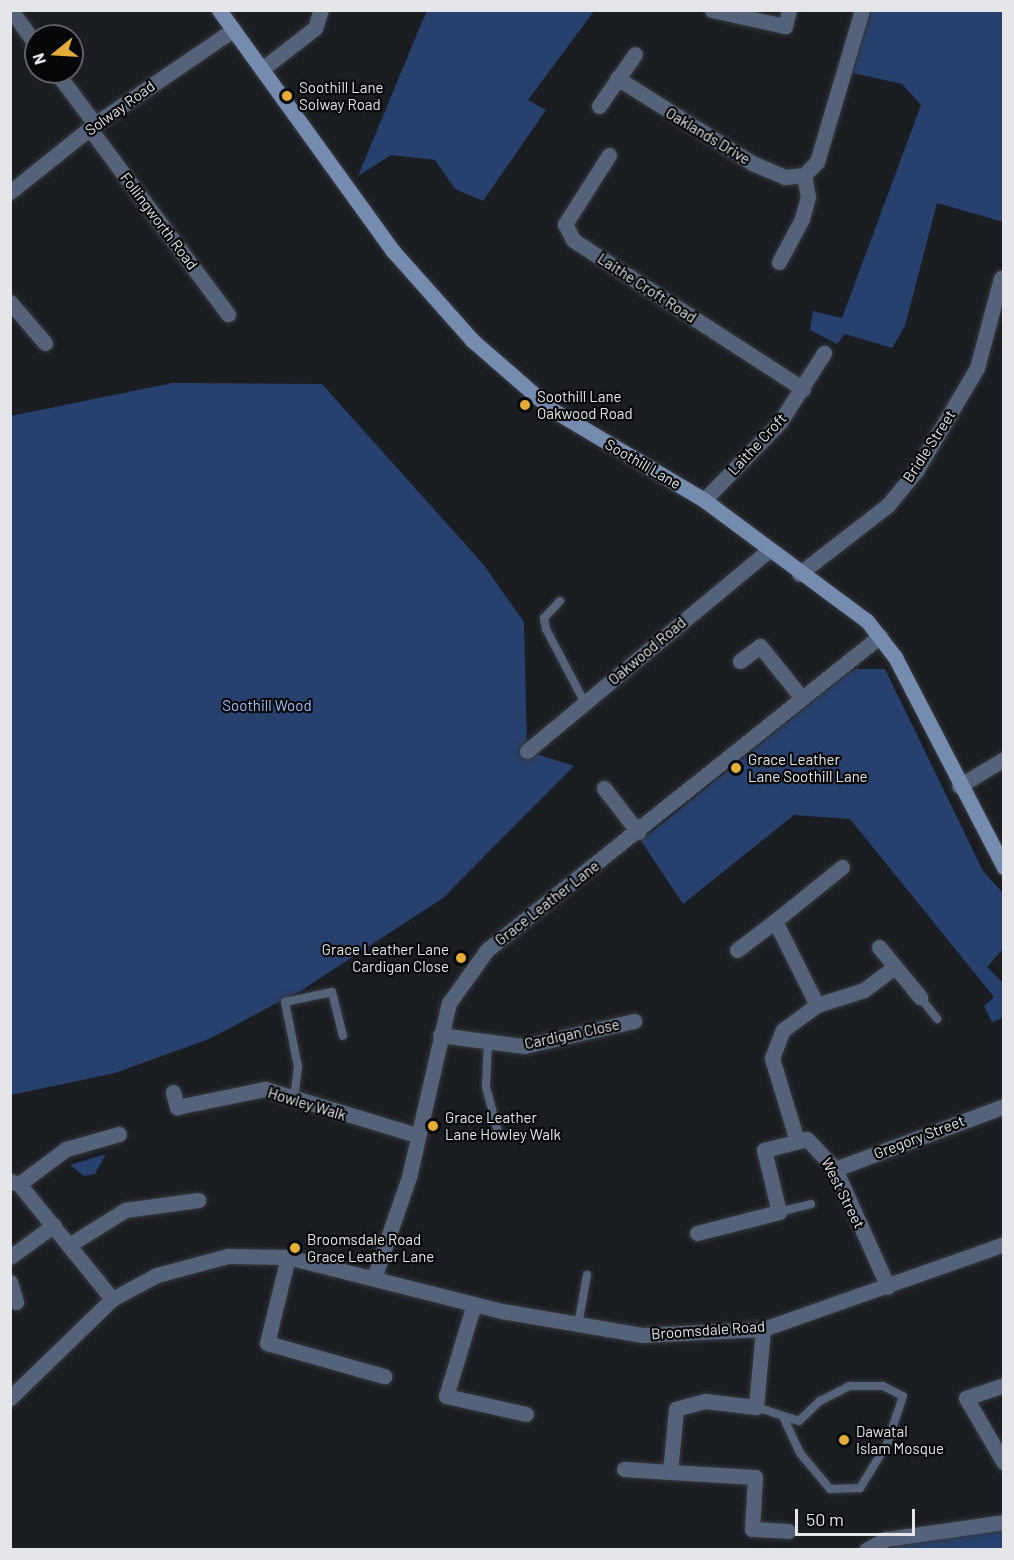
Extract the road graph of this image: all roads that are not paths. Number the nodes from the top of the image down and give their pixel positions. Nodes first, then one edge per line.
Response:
1 (10, 10) edge
2 (219, 10) edge
3 (321, 10) edge
4 (712, 10) edge
5 (789, 10) edge
6 (862, 10) edge
7 (24, 29) edge
8 (233, 30) junction
9 (635, 54) dead end
10 (262, 69) junction
11 (617, 78) junction
12 (64, 84) edge
13 (599, 106) dead end
14 (93, 127) junction
15 (609, 155) dead end
16 (804, 175) junction
17 (10, 192) edge
18 (779, 262) dead end
19 (1001, 278) dead end
20 (10, 302) edge
21 (228, 314) dead end
22 (45, 343) dead end
23 (824, 353) dead end
24 (803, 389) junction
25 (705, 500) junction
26 (768, 550) junction
27 (799, 574) junction
28 (560, 601) dead end
29 (880, 636) junction
30 (740, 661) dead end
31 (802, 698) junction
32 (585, 703) junction
33 (527, 751) dead end
34 (1004, 759) edge
35 (959, 786) junction
36 (604, 788) dead end
37 (638, 832) junction
38 (842, 867) dead end
39 (1004, 867) edge
40 (775, 921) junction
41 (879, 947) dead end
42 (737, 950) dead end
43 (895, 967) junction
44 (920, 997) joint
45 (817, 1005) junction
46 (937, 1019) dead end
47 (634, 1021) dead end
48 (440, 1035) junction
49 (343, 1036) dead end
50 (488, 1041) junction
51 (173, 1092) dead end
52 (294, 1099) junction
53 (1004, 1106) edge
54 (498, 1132) dead end
55 (119, 1134) dead end
56 (417, 1135) junction
57 (797, 1141) junction
58 (835, 1169) junction
59 (15, 1183) edge
60 (198, 1200) dead end
61 (811, 1204) dead end
62 (779, 1212) junction
63 (54, 1225) junction
64 (697, 1233) dead end
65 (1004, 1244) edge
66 (69, 1245) junction
67 (10, 1257) edge
68 (288, 1257) junction
69 (587, 1275) dead end
70 (374, 1278) junction
71 (10, 1282) edge
72 (888, 1287) junction
73 (112, 1299) junction
74 (16, 1302) dead end
75 (474, 1304) junction
76 (578, 1326) junction
77 (763, 1329) junction
78 (384, 1376) dead end
79 (1004, 1384) edge
80 (10, 1398) edge
81 (756, 1407) junction
82 (526, 1414) dead end
83 (784, 1418) junction
84 (1004, 1463) edge
85 (624, 1469) dead end
86 (670, 1472) junction
87 (1004, 1522) edge
88 (788, 1531) dead end
89 (866, 1550) edge

1 - 7 street
2 - 8 main road, Soothill Lane
3 - 10 street
4 - 5 street
6 - 16 street
8 - 10 main road, Soothill Lane
8 - 14 street, Solway Road
9 - 11 street
10 - 25 main road, Soothill Lane
11 - 13 street
11 - 16 street, Oaklands Drive
12 - 14 street, Follingworth Road
14 - 17 street, Solway Road
14 - 21 street, Follingworth Road
15 - 24 street, Laithe Croft Road
16 - 18 street
19 - 27 street, Bridle Street
20 - 22 street
23 - 24 street, Laithe Croft
24 - 25 street, Laithe Croft
25 - 26 main road, Soothill Lane
26 - 27 main road, Soothill Lane
26 - 32 street, Oakwood Road
27 - 29 main road, Soothill Lane
28 - 32 lane
29 - 31 street, Grace Leather Lane
29 - 35 main road, Soothill Lane
30 - 31 street
31 - 37 street, Grace Leather Lane
32 - 33 street, Oakwood Road
34 - 35 street
35 - 39 main road, Soothill Lane
36 - 37 street
37 - 48 street, Grace Leather Lane
38 - 40 street
40 - 42 street
40 - 45 street
41 - 43 street
43 - 44 street
43 - 45 street
44 - 46 lane
45 - 57 street
47 - 50 street, Cardigan Close
48 - 50 street, Cardigan Close
48 - 56 street, Grace Leather Lane
49 - 52 lane
50 - 54 lane
51 - 52 street, Howley Walk
52 - 56 street, Howley Walk
53 - 58 street, Gregory Street
55 - 59 street
56 - 70 street, Grace Leather Lane
57 - 58 street, West Street
57 - 62 street
58 - 72 street, West Street
59 - 63 street
60 - 66 street
61 - 62 lane
62 - 64 street
63 - 66 street
63 - 67 street
65 - 72 street, Broomsdale Road
66 - 73 street
68 - 70 street, Broomsdale Road
68 - 73 street, Broomsdale Road
68 - 78 street
69 - 76 lane
70 - 75 street, Broomsdale Road
71 - 74 street
72 - 77 street, Broomsdale Road
73 - 80 street, Broomsdale Road
75 - 76 street, Broomsdale Road
75 - 82 street
76 - 77 street, Broomsdale Road
77 - 81 street
79 - 84 street
81 - 83 lane
81 - 86 street
83 - 83 lane
85 - 86 street
86 - 88 street
87 - 89 street

